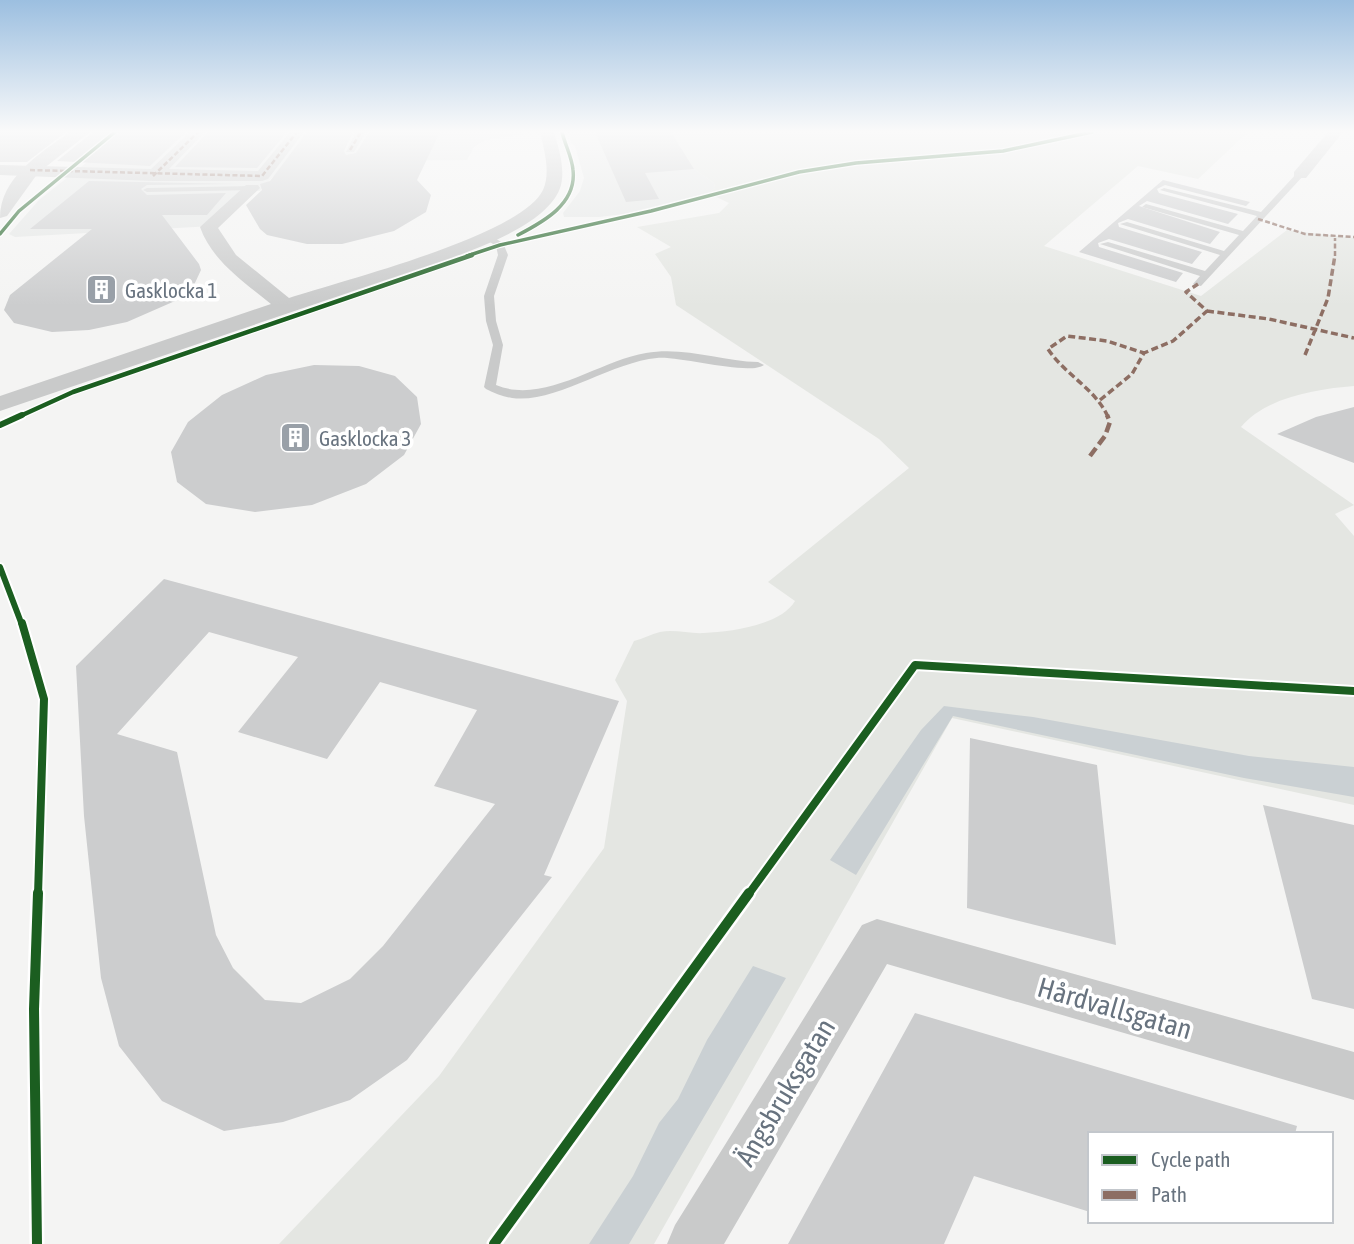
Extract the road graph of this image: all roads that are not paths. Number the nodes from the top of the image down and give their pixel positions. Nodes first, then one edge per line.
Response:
1 (19, 190) edge
2 (250, 190) edge
3 (551, 190) edge
4 (1164, 190) dead end
5 (1286, 190) edge
6 (1146, 207) dead end
7 (0, 212) edge
8 (1262, 215) junction
9 (1124, 224) dead end
10 (1244, 234) junction
11 (486, 236) junction
12 (1105, 244) dead end
13 (1226, 254) junction
14 (1207, 275) junction
15 (1198, 284) dead end
16 (286, 306) junction
17 (758, 365) dead end
18 (0, 404) edge
19 (877, 940) joint
20 (1354, 1076) edge
21 (694, 1244) edge

1 - 7 street
2 - 16 street
3 - 11 street
4 - 8 lane
5 - 8 lane
6 - 10 lane
8 - 10 lane
9 - 13 lane
10 - 13 lane
11 - 16 street
11 - 17 lane
12 - 14 lane
13 - 14 lane
14 - 15 lane
16 - 18 street
19 - 20 street, Hårdvallsgatan
19 - 21 street, Ängsbruksgatan

